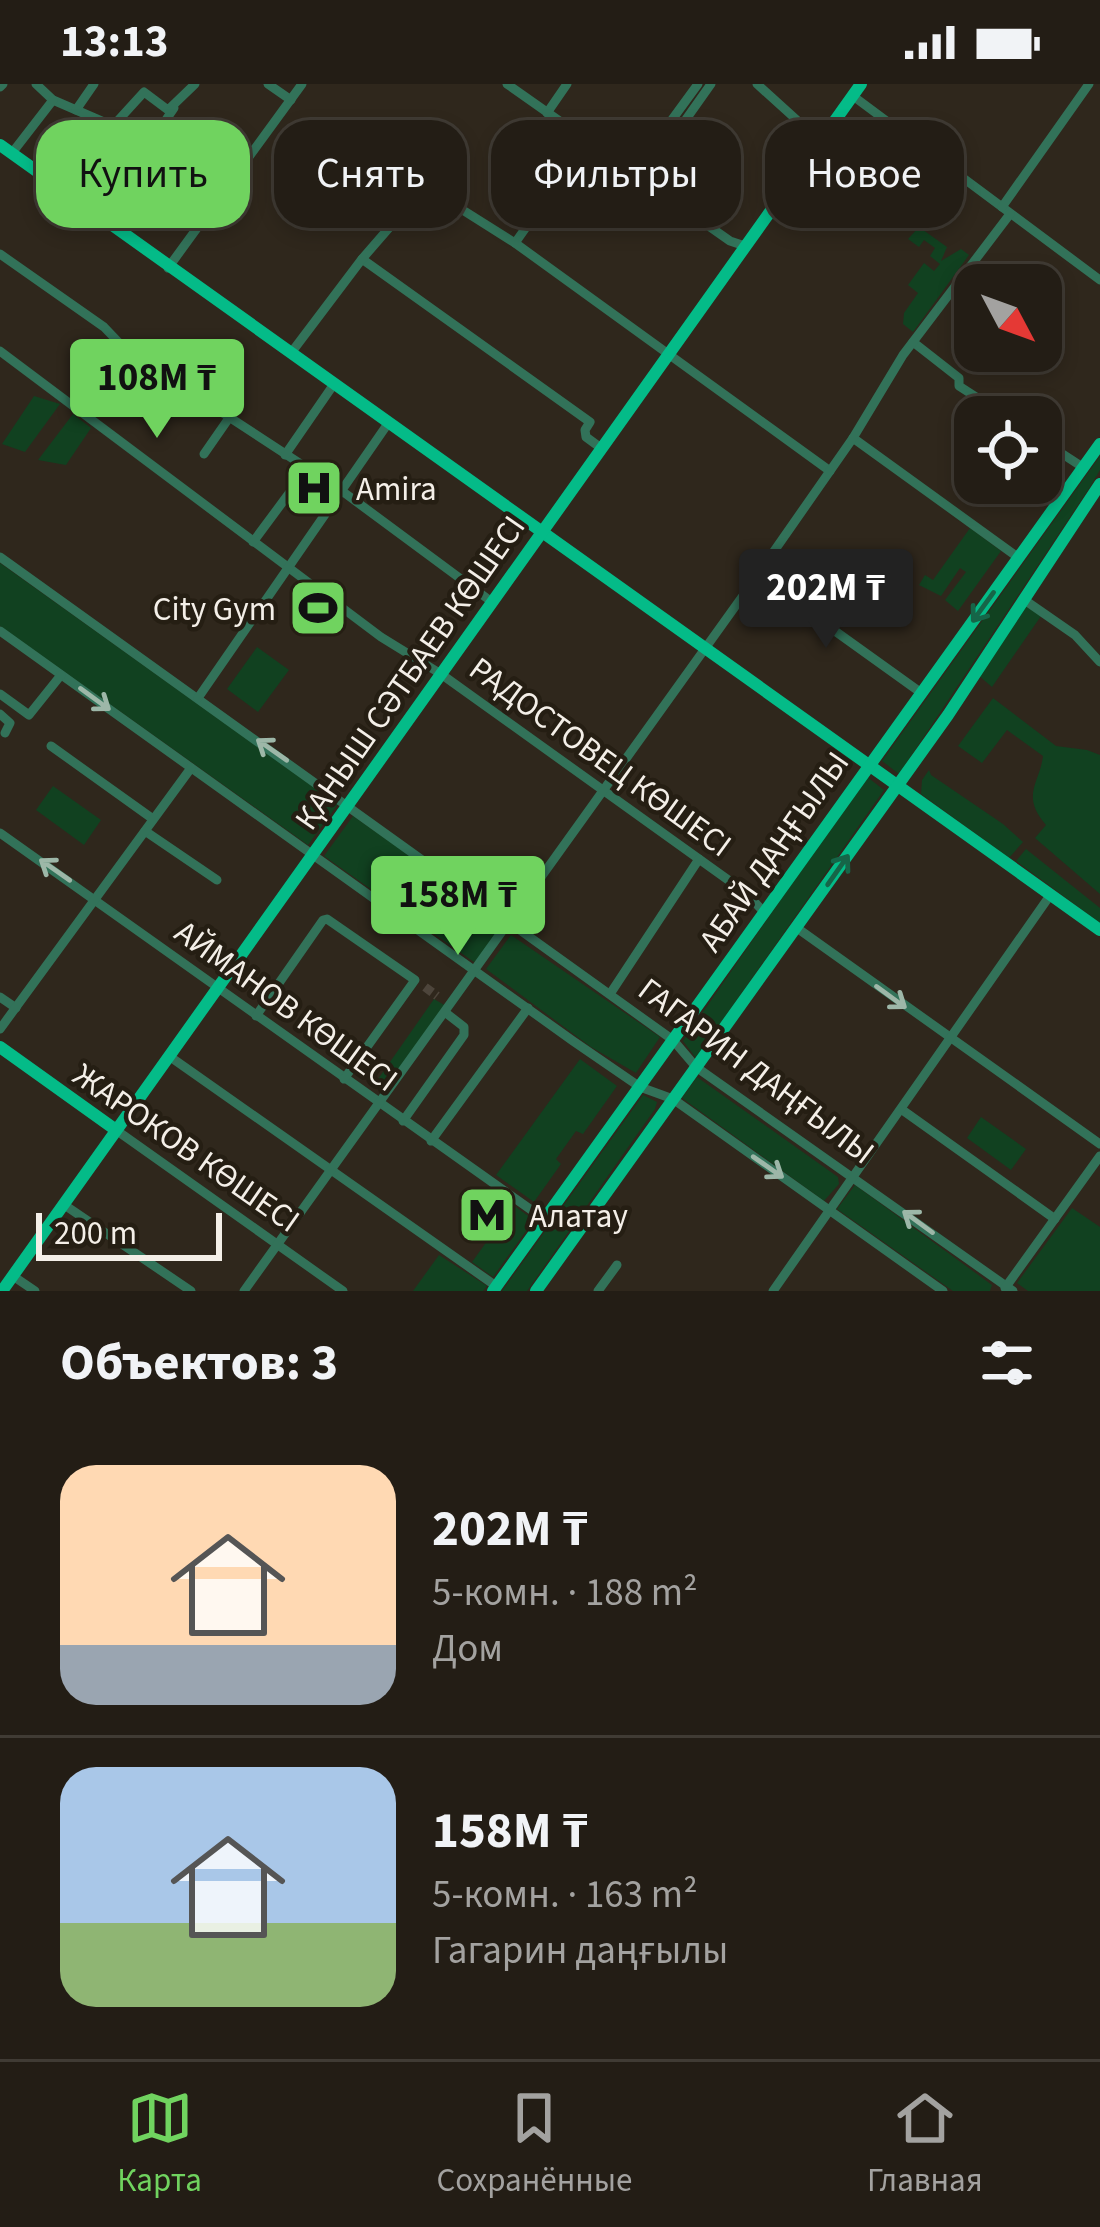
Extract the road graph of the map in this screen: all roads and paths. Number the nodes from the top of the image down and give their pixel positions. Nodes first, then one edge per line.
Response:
1 (36, 84) edge
2 (94, 84) edge
3 (195, 84) edge
4 (268, 84) edge
5 (302, 84) edge
6 (507, 84) edge
7 (568, 84) edge
8 (698, 84) edge
9 (711, 84) edge
10 (758, 84) edge
11 (1090, 84) edge
12 (144, 88) edge
13 (857, 90) edge
14 (1100, 91) edge
15 (53, 100) junction
16 (291, 100) junction
17 (173, 108) junction
18 (76, 110) junction
19 (547, 112) junction
20 (165, 120) edge
21 (558, 120) edge
22 (675, 120) edge
23 (682, 120) edge
24 (796, 120) edge
25 (836, 120) edge
26 (4, 148) edge
27 (36, 172) edge
28 (1006, 210) junction
29 (765, 218) edge
30 (113, 228) edge
31 (526, 228) edge
32 (712, 228) edge
33 (515, 243) junction
34 (745, 246) junction
35 (0, 254) edge
36 (362, 259) junction
37 (168, 268) junction
38 (1100, 280) edge
39 (913, 341) junction
40 (0, 351) edge
41 (291, 353) junction
42 (668, 355) junction
43 (334, 384) junction
44 (974, 396) edge
45 (229, 418) junction
46 (389, 422) junction
47 (853, 438) junction
48 (1100, 444) edge
49 (601, 448) junction
50 (203, 454) dead end
51 (284, 454) junction
52 (1062, 454) edge
53 (1084, 468) junction
54 (830, 471) junction
55 (1100, 484) edge
56 (293, 488) dead end
57 (342, 491) junction
58 (541, 532) junction
59 (253, 542) junction
60 (0, 557) edge
61 (1019, 558) junction
62 (289, 568) junction
63 (757, 574) junction
64 (1026, 601) junction
65 (492, 602) junction
66 (0, 631) edge
67 (705, 648) junction
68 (1100, 662) edge
69 (441, 674) junction
70 (61, 675) junction
71 (920, 692) junction
72 (0, 694) edge
73 (199, 698) junction
74 (0, 715) edge
75 (6, 734) edge
76 (51, 746) dead end
77 (868, 764) junction
78 (191, 768) junction
79 (898, 785) junction
80 (603, 791) junction
81 (348, 805) junction
82 (154, 819) junction
83 (145, 831) junction
84 (0, 833) edge
85 (313, 854) junction
86 (699, 860) junction
87 (217, 880) dead end
88 (1051, 894) junction
89 (96, 898) junction
90 (762, 910) junction
91 (511, 923) junction
92 (797, 928) junction
93 (1100, 930) edge
94 (477, 970) junction
95 (218, 988) junction
96 (610, 994) junction
97 (437, 996) tunnel mouth
98 (0, 997) edge
99 (16, 1008) junction
100 (528, 1008) junction
101 (448, 1009) junction
102 (256, 1016) junction
103 (0, 1029) edge
104 (673, 1040) junction
105 (950, 1040) junction
106 (0, 1047) edge
107 (169, 1056) junction
108 (696, 1067) junction
109 (344, 1078) junction
110 (640, 1087) junction
111 (673, 1099) junction
112 (379, 1104) junction
113 (901, 1109) junction
114 (403, 1121) junction
115 (116, 1130) junction
116 (430, 1141) junction
117 (1100, 1144) edge
118 (1100, 1156) edge
119 (329, 1172) junction
120 (853, 1175) junction
121 (64, 1204) junction
122 (829, 1210) junction
123 (544, 1219) junction
124 (1055, 1220) junction
125 (278, 1244) junction
126 (617, 1264) dead end
127 (13, 1276) junction
128 (494, 1289) edge
129 (1007, 1289) edge
130 (2, 1291) edge
131 (35, 1291) edge
132 (191, 1291) edge
133 (244, 1291) edge
134 (343, 1291) edge
135 (536, 1291) edge
136 (598, 1291) edge
137 (773, 1291) edge
138 (943, 1291) edge

1 - 15 street
2 - 18 street
3 - 17 street
4 - 16 street
5 - 16 street
6 - 19 street
7 - 19 street
8 - 22 street
9 - 23 street
10 - 24 street
11 - 14 street
11 - 28 street
12 - 17 street
12 - 18 street
13 - 25 main road, ҚАНЫШ СӘТБАЕВ КӨШЕСІ
13 - 28 street
15 - 18 street
15 - 26 street
16 - 37 street
17 - 20 street
19 - 21 street
26 - 27 main road
28 - 38 street
28 - 39 street
29 - 34 main road, ҚАНЫШ СӘТБАЕВ КӨШЕСІ
30 - 37 main road
31 - 33 street
32 - 34 street
33 - 36 street
33 - 42 street
34 - 42 main road, ҚАНЫШ СӘТБАЕВ КӨШЕСІ
35 - 45 street
36 - 41 street
36 - 49 street
37 - 41 main road
39 - 44 street
39 - 47 street
40 - 59 street, РАДОСТОВЕЦ КӨШЕСІ
41 - 43 main road
42 - 49 main road, ҚАНЫШ СӘТБАЕВ КӨШЕСІ
42 - 54 street
43 - 46 main road
43 - 51 street
45 - 50 street
45 - 51 street
46 - 57 street
46 - 58 main road
47 - 54 street
47 - 61 street
48 - 53 main road, АБАЙ ДАҢҒЫЛЫ
49 - 58 main road, ҚАНЫШ СӘТБАЕВ КӨШЕСІ
51 - 57 street
52 - 53 street
53 - 61 main road, АБАЙ ДАҢҒЫЛЫ
54 - 63 street
55 - 64 main road, АБАЙ ДАҢҒЫЛЫ
56 - 59 street
57 - 62 street
57 - 65 street
58 - 65 main road, ҚАНЫШ СӘТБАЕВ КӨШЕСІ
58 - 67 main road
59 - 62 street, РАДОСТОВЕЦ КӨШЕСІ
60 - 73 street, ГАГАРИН ДАҢҒЫЛЫ
61 -> 71 main road, АБАЙ ДАҢҒЫЛЫ
62 - 69 street, РАДОСТОВЕЦ КӨШЕСІ
62 - 73 street
63 - 67 street
63 - 71 street
64 - 68 street
64 - 79 main road, АБАЙ ДАҢҒЫЛЫ
65 - 69 main road, ҚАНЫШ СӘТБАЕВ КӨШЕСІ
66 - 70 street, ГАГАРИН ДАҢҒЫЛЫ
67 - 77 main road
67 - 80 street
69 - 80 street, РАДОСТОВЕЦ КӨШЕСІ
69 - 81 main road, ҚАНЫШ СӘТБАЕВ КӨШЕСІ
70 - 72 street
70 -> 78 street, ГАГАРИН ДАҢҒЫЛЫ
71 - 77 main road, АБАЙ ДАҢҒЫЛЫ
81 -> 73 street, ГАГАРИН ДАҢҒЫЛЫ
74 - 75 street
76 - 82 street
77 - 79 main road
77 - 90 main road, АБАЙ ДАҢҒЫЛЫ
78 - 82 street
78 - 85 street, ГАГАРИН ДАҢҒЫЛЫ
79 - 88 main road
92 -> 79 main road, АБАЙ ДАҢҒЫЛЫ
80 - 86 street, РАДОСТОВЕЦ КӨШЕСІ
80 - 91 street
81 - 85 main road, ҚАНЫШ СӘТБАЕВ КӨШЕСІ
81 - 91 street, ГАГАРИН ДАҢҒЫЛЫ
82 - 83 street
83 - 87 street
83 - 89 street
89 -> 84 street, АЙМАНОВ КӨШЕСІ
85 - 94 street, ГАГАРИН ДАҢҒЫЛЫ
85 - 95 main road, ҚАНЫШ СӘТБАЕВ КӨШЕСІ
86 - 90 street, РАДОСТОВЕЦ КӨШЕСІ
86 - 96 street
88 - 93 main road
88 - 105 street
89 - 95 street, АЙМАНОВ КӨШЕСІ
89 - 99 street
90 - 104 main road, АБАЙ ДАҢҒЫЛЫ
91 - 94 street
91 - 96 street, ГАГАРИН ДАҢҒЫЛЫ
92 -> 105 street
92 - 108 main road, АБАЙ ДАҢҒЫЛЫ
94 - 100 street, ГАГАРИН ДАҢҒЫЛЫ
94 - 101 street
95 - 102 street, АЙМАНОВ КӨШЕСІ
95 - 107 main road, ҚАНЫШ СӘТБАЕВ КӨШЕСІ
96 - 104 street, ГАГАРИН ДАҢҒЫЛЫ
97 - 101 street
98 - 99 street
99 - 103 street
100 - 110 street, ГАГАРИН ДАҢҒЫЛЫ
100 - 116 street
101 - 112 street
101 - 114 street
102 - 109 street, АЙМАНОВ КӨШЕСІ
102 - 109 street
104 - 108 street, ГАГАРИН ДАҢҒЫЛЫ
104 - 110 main road, АБАЙ ДАҢҒЫЛЫ
105 - 113 street
105 - 117 street
106 - 115 main road, ЖАРОКОВ КӨШЕСІ
107 - 115 main road, ҚАНЫШ СӘТБАЕВ КӨШЕСІ
107 - 119 street
108 - 111 main road, АБАЙ ДАҢҒЫЛЫ
108 - 120 street, ГАГАРИН ДАҢҒЫЛЫ
109 - 112 street, АЙМАНОВ КӨШЕСІ
110 - 111 street, ГАГАРИН ДАҢҒЫЛЫ
110 - 123 main road, АБАЙ ДАҢҒЫЛЫ
111 -> 122 street, ГАГАРИН ДАҢҒЫЛЫ
111 - 135 main road, АБАЙ ДАҢҒЫЛЫ
112 - 114 street, АЙМАНОВ КӨШЕСІ
112 - 119 street
113 - 120 street
113 - 124 street
114 - 116 street, АЙМАНОВ КӨШЕСІ
115 - 121 main road, ҚАНЫШ СӘТБАЕВ КӨШЕСІ
115 - 125 street, ЖАРОКОВ КӨШЕСІ
116 - 123 street, АЙМАНОВ КӨШЕСІ
118 - 124 street
119 - 125 street
119 - 128 street
120 - 122 street
129 -> 120 street, ГАГАРИН ДАҢҒЫЛЫ
121 - 127 main road, ҚАНЫШ СӘТБАЕВ КӨШЕСІ
121 - 132 street
122 - 137 street
122 - 138 street, ГАГАРИН ДАҢҒЫЛЫ
123 - 128 main road, АБАЙ ДАҢҒЫЛЫ
124 - 129 street
125 - 133 street
125 - 134 street, ЖАРОКОВ КӨШЕСІ
126 - 136 street
127 - 130 main road, ҚАНЫШ СӘТБАЕВ КӨШЕСІ
127 - 131 street

